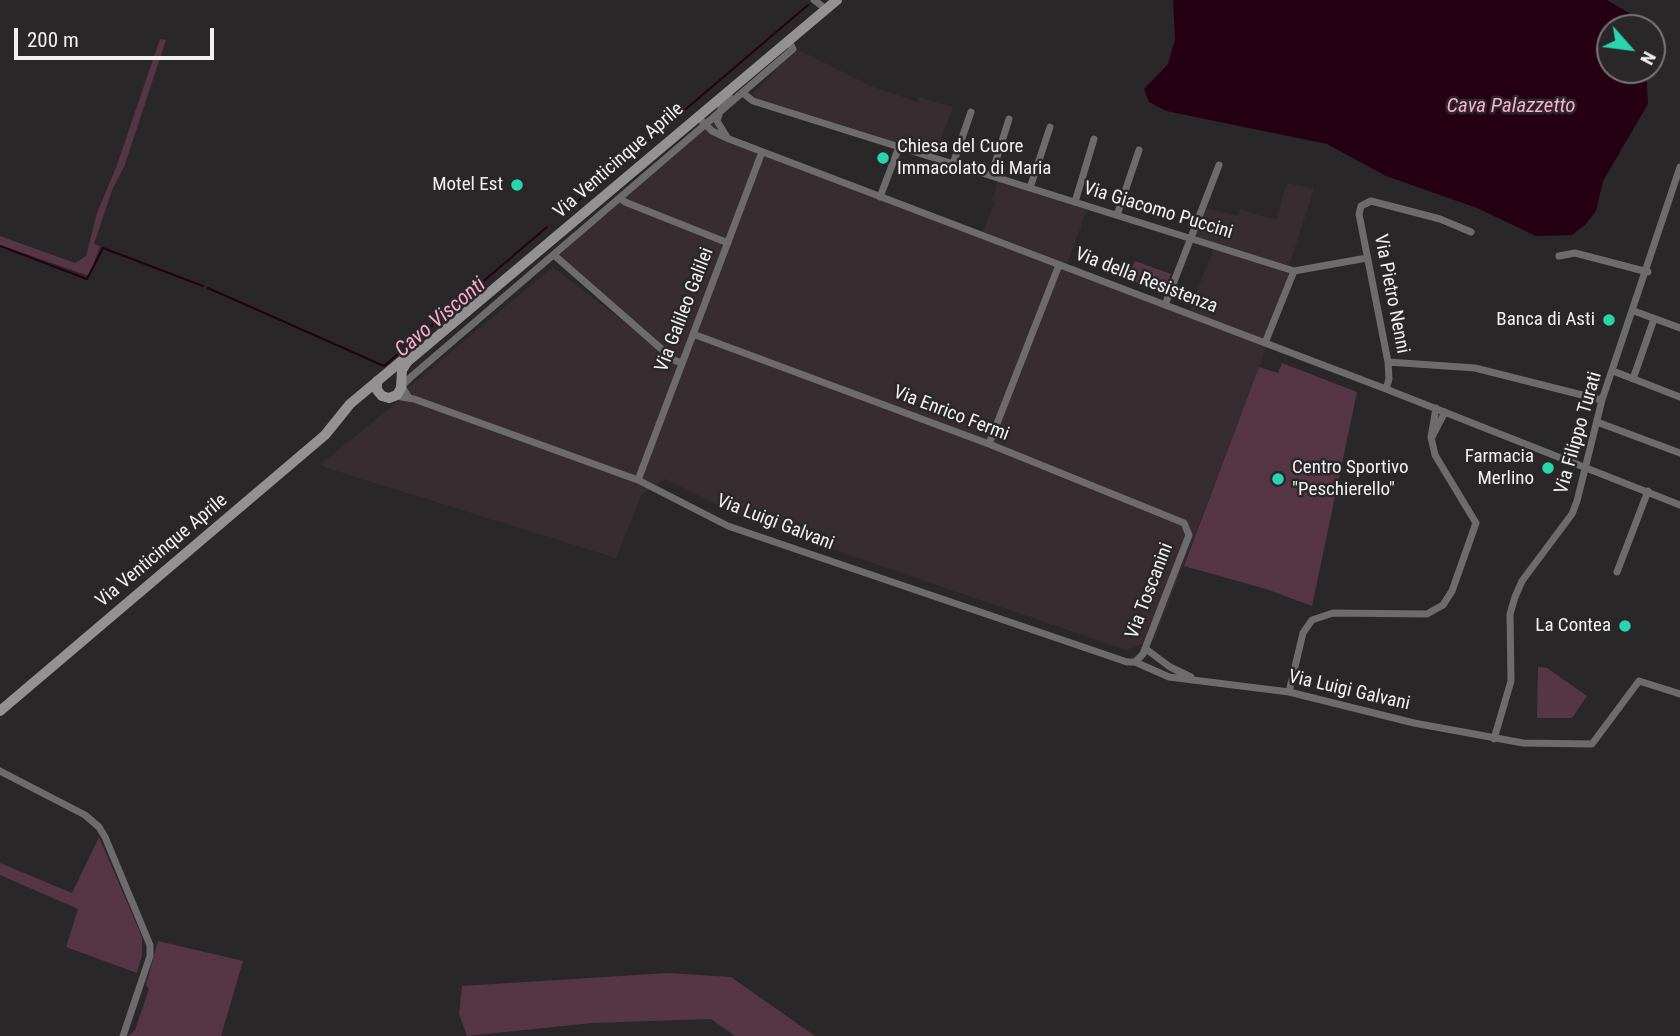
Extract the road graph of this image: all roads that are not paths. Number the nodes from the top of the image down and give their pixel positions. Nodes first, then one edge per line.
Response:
1 (814, 0) edge
2 (837, 0) edge
3 (826, 9) junction
4 (740, 88) junction
5 (971, 112) dead end
6 (719, 113) junction
7 (1009, 119) dead end
8 (702, 121) junction
9 (1050, 127) dead end
10 (729, 139) junction
11 (1094, 139) dead end
12 (900, 147) junction
13 (1139, 150) dead end
14 (762, 152) junction
15 (953, 164) junction
16 (1219, 165) dead end
17 (1680, 167) edge
18 (991, 176) junction
19 (1030, 188) junction
20 (880, 197) junction
21 (620, 198) junction
22 (1075, 202) junction
23 (1117, 215) junction
24 (1471, 232) dead end
25 (1190, 238) junction
26 (728, 243) junction
27 (554, 255) junction
28 (1559, 257) dead end
29 (1367, 258) junction
30 (1059, 265) junction
31 (1294, 271) junction
32 (1648, 272) junction
33 (1165, 305) junction
34 (1634, 312) junction
35 (1654, 319) junction
36 (1680, 328) edge
37 (694, 334) junction
38 (1265, 343) junction
39 (424, 348) junction
40 (1388, 362) junction
41 (682, 363) junction
42 (1613, 371) junction
43 (387, 373) junction
44 (1633, 379) junction
45 (377, 381) junction
46 (399, 388) junction
47 (1386, 389) junction
48 (376, 397) junction
49 (1680, 397) edge
50 (1602, 400) junction
51 (1436, 408) junction
52 (1445, 412) junction
53 (342, 415) junction
54 (1597, 422) junction
55 (1431, 437) junction
56 (989, 444) junction
57 (1680, 453) edge
58 (1587, 467) junction
59 (638, 480) junction
60 (1648, 491) junction
61 (1680, 505) edge
62 (1189, 534) joint
63 (1617, 572) dead end
64 (1146, 649) junction
65 (1155, 657) junction
66 (1137, 660) junction
67 (1147, 670) junction
68 (1195, 678) junction
69 (1289, 692) junction
70 (1680, 694) edge
71 (0, 711) edge
72 (1494, 739) junction
73 (0, 771) edge
74 (123, 1036) edge

1 - 3 street
2 - 3 main road, Via Venticinque Aprile
3 - 4 main road, Via Venticinque Aprile
4 - 6 street
4 - 8 main road, Via Venticinque Aprile
4 - 12 street, Via Giacomo Puccini
5 - 15 street
6 - 8 street
6 - 10 street
7 - 18 street
8 - 10 street, Via della Resistenza
8 - 21 street
8 - 39 main road, Via Venticinque Aprile
9 - 19 street
10 - 14 street, Via della Resistenza
11 - 22 street
12 - 15 street, Via Giacomo Puccini
12 - 20 street
13 - 23 street
14 - 20 street, Via della Resistenza
14 - 26 street, Via Galileo Galilei
15 - 18 street, Via Giacomo Puccini
16 - 25 street
17 - 32 street, Via Filippo Turati
18 - 19 street, Via Giacomo Puccini
19 - 22 street, Via Giacomo Puccini
20 - 30 street, Via della Resistenza
21 - 26 street
21 - 27 street
22 - 23 street, Via Giacomo Puccini
23 - 25 street, Via Giacomo Puccini
24 - 29 street, Via Pietro Nenni
25 - 31 street, Via Giacomo Puccini
25 - 33 street
26 - 37 street, Via Galileo Galilei
27 - 41 street
27 - 46 street
28 - 32 street
29 - 31 street, Via Giacomo Puccini
29 - 40 street, Via Pietro Nenni
30 - 33 street, Via della Resistenza
30 - 56 street
31 - 38 street
32 - 34 street, Via Filippo Turati
33 - 38 street, Via della Resistenza
34 - 35 street
34 - 42 street, Via Filippo Turati
35 - 36 street
35 - 44 street
37 - 41 street, Via Galileo Galilei
37 - 56 street, Via Enrico Fermi
38 - 47 street, Via della Resistenza
39 - 43 main road, Via Venticinque Aprile
39 - 46 main road, Via Venticinque Aprile
40 - 47 street, Via Pietro Nenni
40 - 50 street
41 - 59 street, Via Galileo Galilei
42 - 44 street
42 - 50 street, Via Filippo Turati
43 - 45 main road, Via Venticinque Aprile
43 - 46 main road
44 - 49 street
45 - 48 main road
45 - 53 main road, Via Venticinque Aprile
46 - 48 main road
46 - 59 street, Via Luigi Galvani
47 - 51 street, Via della Resistenza
48 - 53 main road, Via Venticinque Aprile
50 - 54 street, Via Filippo Turati
51 - 52 street, Via della Resistenza
51 - 55 street
52 - 55 street
52 - 58 street, Via della Resistenza
53 - 71 main road, Via Venticinque Aprile
54 - 57 street
54 - 58 street, Via Filippo Turati
55 - 69 street
56 - 62 street, Via Enrico Fermi
58 - 60 street, Via della Resistenza
58 - 72 street, Via Filippo Turati
59 - 66 street, Via Luigi Galvani
60 - 61 street, Via della Resistenza
60 - 63 street
62 - 64 street, Via Toscanini
64 - 65 street, Via Luigi Galvani
64 - 66 street, Via Toscanini
65 - 67 street
65 - 68 street, Via Luigi Galvani
66 - 67 street, Via Luigi Galvani
67 - 68 street, Via Luigi Galvani
68 - 69 street, Via Luigi Galvani
69 - 72 street, Via Luigi Galvani
70 - 72 street, Via Luigi Galvani
73 - 74 street

